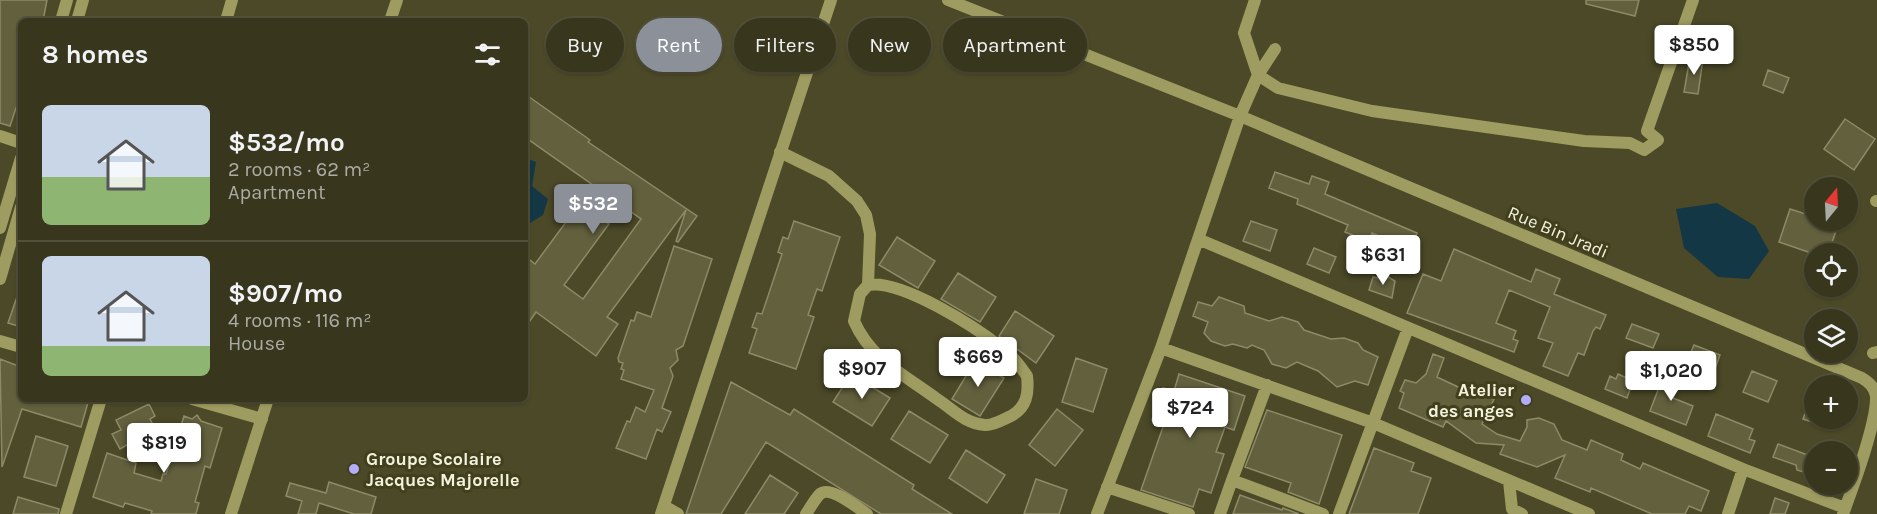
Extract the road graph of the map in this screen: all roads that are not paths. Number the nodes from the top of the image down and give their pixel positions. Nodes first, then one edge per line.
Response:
1 (67, 0) edge
2 (83, 0) edge
3 (232, 0) edge
4 (397, 0) edge
5 (831, 0) edge
6 (948, 0) edge
7 (1255, 0) edge
8 (1693, 0) edge
9 (61, 18) edge
10 (77, 18) edge
11 (227, 18) edge
12 (391, 18) edge
13 (1275, 50) dead end
14 (1258, 75) junction
15 (1240, 116) junction
16 (0, 136) edge
17 (18, 142) edge
18 (780, 152) junction
19 (18, 168) edge
20 (18, 217) edge
21 (0, 228) edge
22 (1198, 239) junction
23 (0, 279) edge
24 (868, 285) junction
25 (1408, 328) junction
26 (0, 340) edge
27 (18, 346) edge
28 (1161, 348) junction
29 (1267, 385) junction
30 (100, 402) edge
31 (202, 402) edge
32 (267, 402) edge
33 (262, 419) junction
34 (1373, 423) junction
35 (1743, 469) junction
36 (1232, 480) junction
37 (1509, 481) junction
38 (1107, 487) junction
39 (662, 510) edge
40 (1844, 511) edge
41 (66, 514) edge
42 (231, 514) edge
43 (678, 514) edge
44 (806, 514) edge
45 (867, 514) edge
46 (1097, 514) edge
47 (1189, 514) edge
48 (1220, 514) edge
49 (1323, 514) edge
50 (1339, 514) edge
51 (1522, 514) edge
52 (1589, 514) edge
53 (1728, 514) edge

1 - 9 street
2 - 10 street
3 - 11 street
4 - 12 street
5 - 18 street
6 - 15 street, Rue Bin Jradi
7 - 14 street
8 - 14 street
13 - 14 street
14 - 15 street
15 - 22 street
15 - 40 street, Rue Bin Jradi
16 - 17 street
18 - 24 street
18 - 39 street
19 - 21 street
20 - 23 street
22 - 25 street
22 - 28 street
24 - 24 street
25 - 34 street
25 - 35 street
26 - 27 street
28 - 29 street
28 - 38 street
29 - 34 street
29 - 36 street
30 - 41 street
31 - 33 street
32 - 33 street
33 - 42 street
34 - 37 street
34 - 50 street
35 - 40 street
35 - 53 street
36 - 48 street
36 - 49 street
37 - 51 street
37 - 52 street
38 - 46 street
38 - 47 street
39 - 43 street
44 - 45 street

